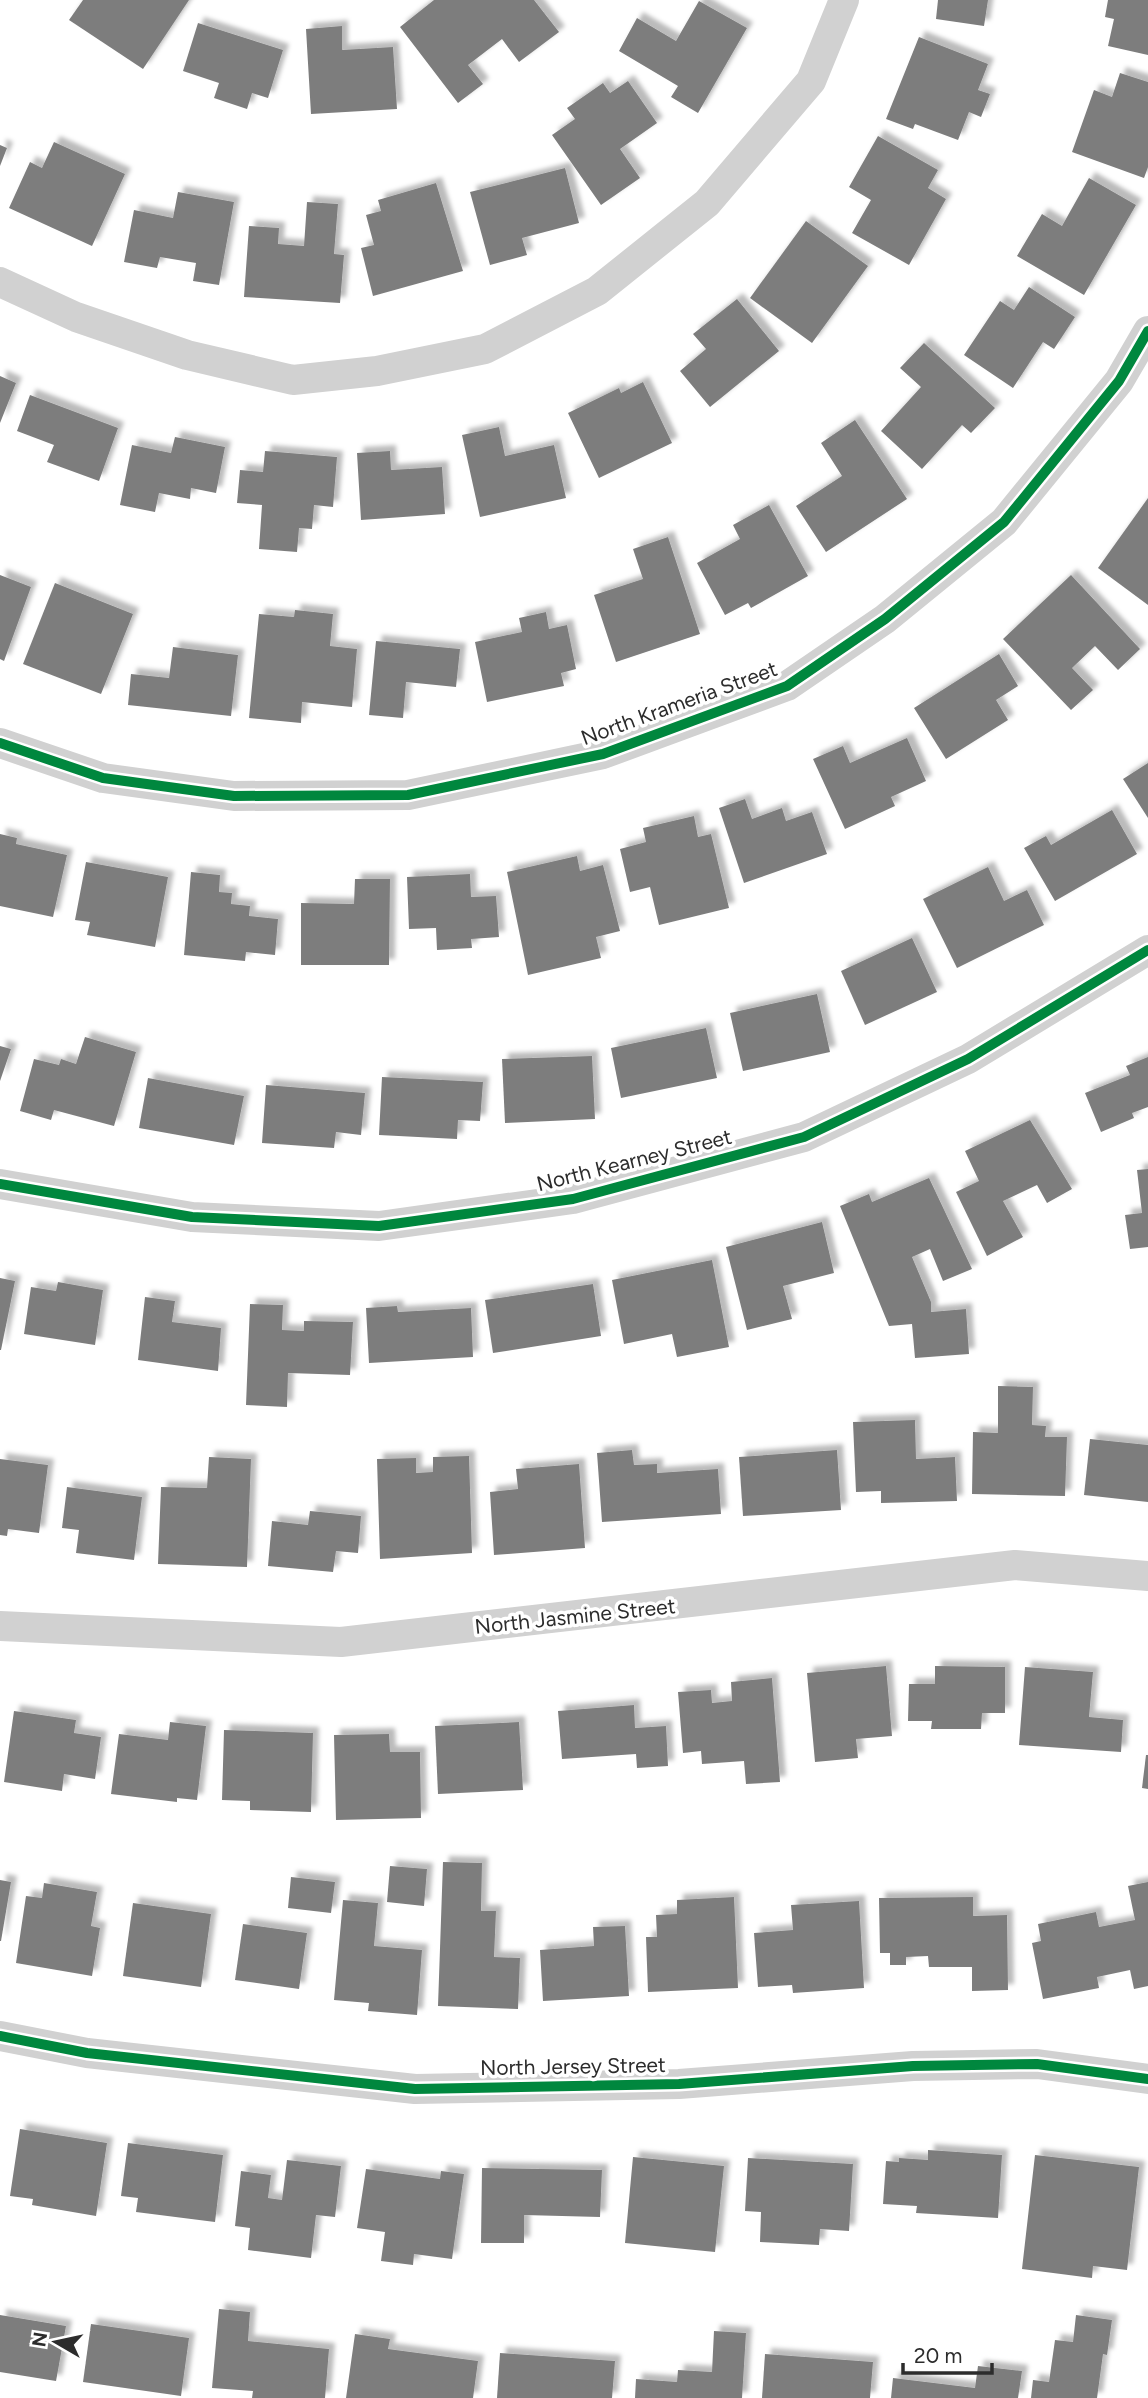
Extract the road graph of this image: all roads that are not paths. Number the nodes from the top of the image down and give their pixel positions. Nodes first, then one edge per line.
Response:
1 (844, 0) edge
2 (0, 282) edge
3 (1148, 331) edge
4 (0, 743) edge
5 (1148, 950) edge
6 (0, 1184) edge
7 (1148, 1576) edge
8 (0, 1626) edge
9 (0, 2036) edge
10 (1148, 2078) edge

1 - 2 street
3 - 4 street, North Krameria Street
5 - 6 street, North Kearney Street
7 - 8 street, North Jasmine Street
9 - 10 street, North Jersey Street

